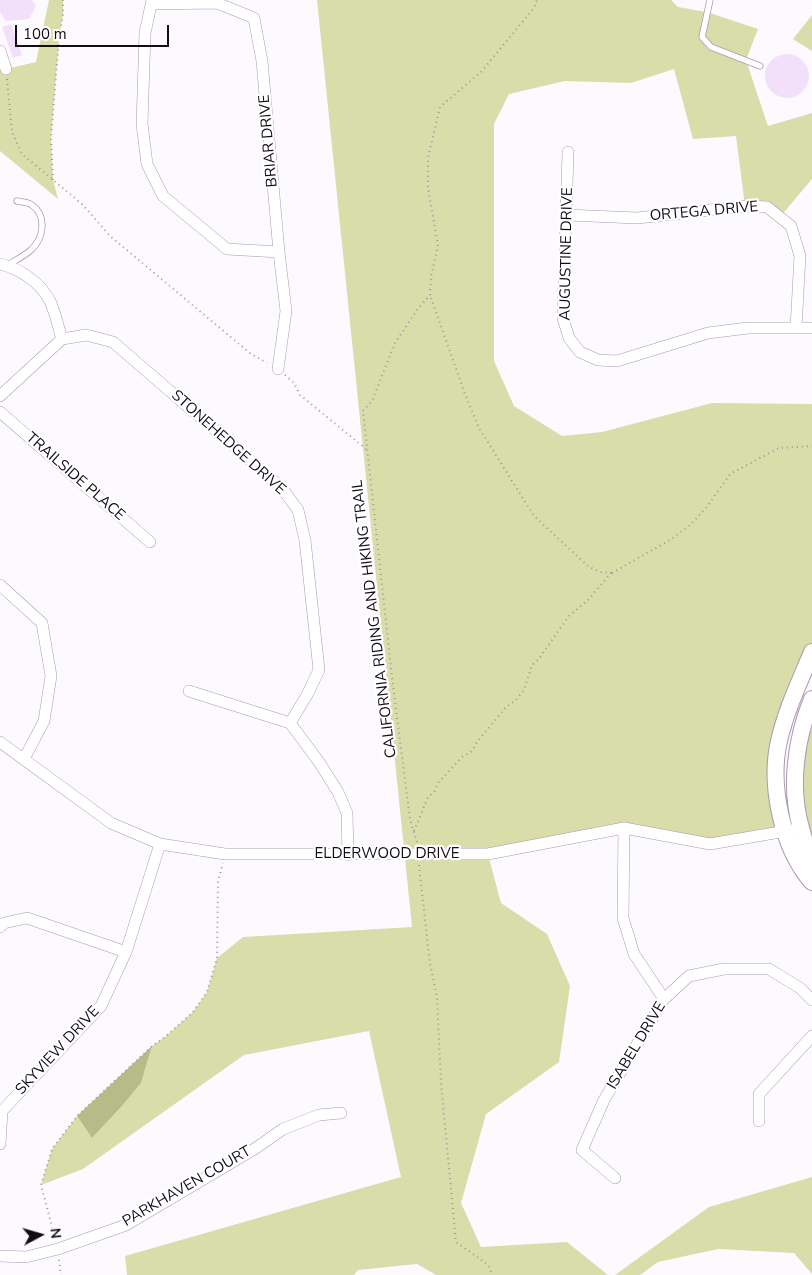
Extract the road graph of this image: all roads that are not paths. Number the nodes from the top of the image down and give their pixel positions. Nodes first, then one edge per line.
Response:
1 (710, 0) edge
2 (152, 2) edge
3 (0, 52) edge
4 (760, 66) dead end
5 (6, 69) road end
6 (568, 152) dead end
7 (17, 201) dead end
8 (567, 215) junction
9 (279, 252) junction
10 (4, 264) edge
11 (796, 328) junction
12 (812, 328) edge
13 (62, 339) junction
14 (278, 369) road end
15 (0, 396) edge
16 (0, 412) edge
17 (150, 542) dead end
18 (0, 585) edge
19 (812, 652) edge
20 (189, 690) dead end
21 (812, 700) edge
22 (290, 723) junction
23 (0, 742) edge
24 (24, 759) junction
25 (624, 828) junction
26 (792, 830) junction
27 (160, 844) junction
28 (348, 854) junction
29 (812, 861) edge
30 (812, 882) edge
31 (0, 927) edge
32 (126, 952) junction
33 (664, 999) junction
34 (812, 1000) edge
35 (812, 1036) edge
36 (3, 1105) edge
37 (341, 1112) dead end
38 (759, 1121) dead end
39 (0, 1144) edge
40 (615, 1178) dead end
41 (0, 1256) edge

1 - 4 lane
2 - 9 street
2 - 9 street, BRIAR DRIVE
3 - 5 street
6 - 8 street, AUGUSTINE DRIVE
7 - 10 lane
8 - 11 street, ORTEGA DRIVE
8 - 11 street, AUGUSTINE DRIVE
9 - 14 street, BRIAR DRIVE
10 - 13 street
11 - 12 street, AUGUSTINE DRIVE
13 - 15 street
13 - 22 street, STONEHEDGE DRIVE
16 - 17 street, TRAILSIDE PLACE
18 - 24 street
19 - 26 street
20 - 22 street
21 - 26 street
22 - 28 street
23 - 24 street, ELDERWOOD DRIVE
24 - 27 street, ELDERWOOD DRIVE
25 - 26 street, ELDERWOOD DRIVE
25 - 28 street, ELDERWOOD DRIVE
25 - 33 street
26 - 29 street
26 - 30 street
27 - 28 street, ELDERWOOD DRIVE
27 - 32 street, SKYVIEW DRIVE
31 - 32 street
32 - 36 street, SKYVIEW DRIVE
33 - 34 street, ISABEL DRIVE
33 - 40 street, ISABEL DRIVE
35 - 38 street
36 - 39 street, SKYVIEW DRIVE
37 - 41 street, PARKHAVEN COURT

